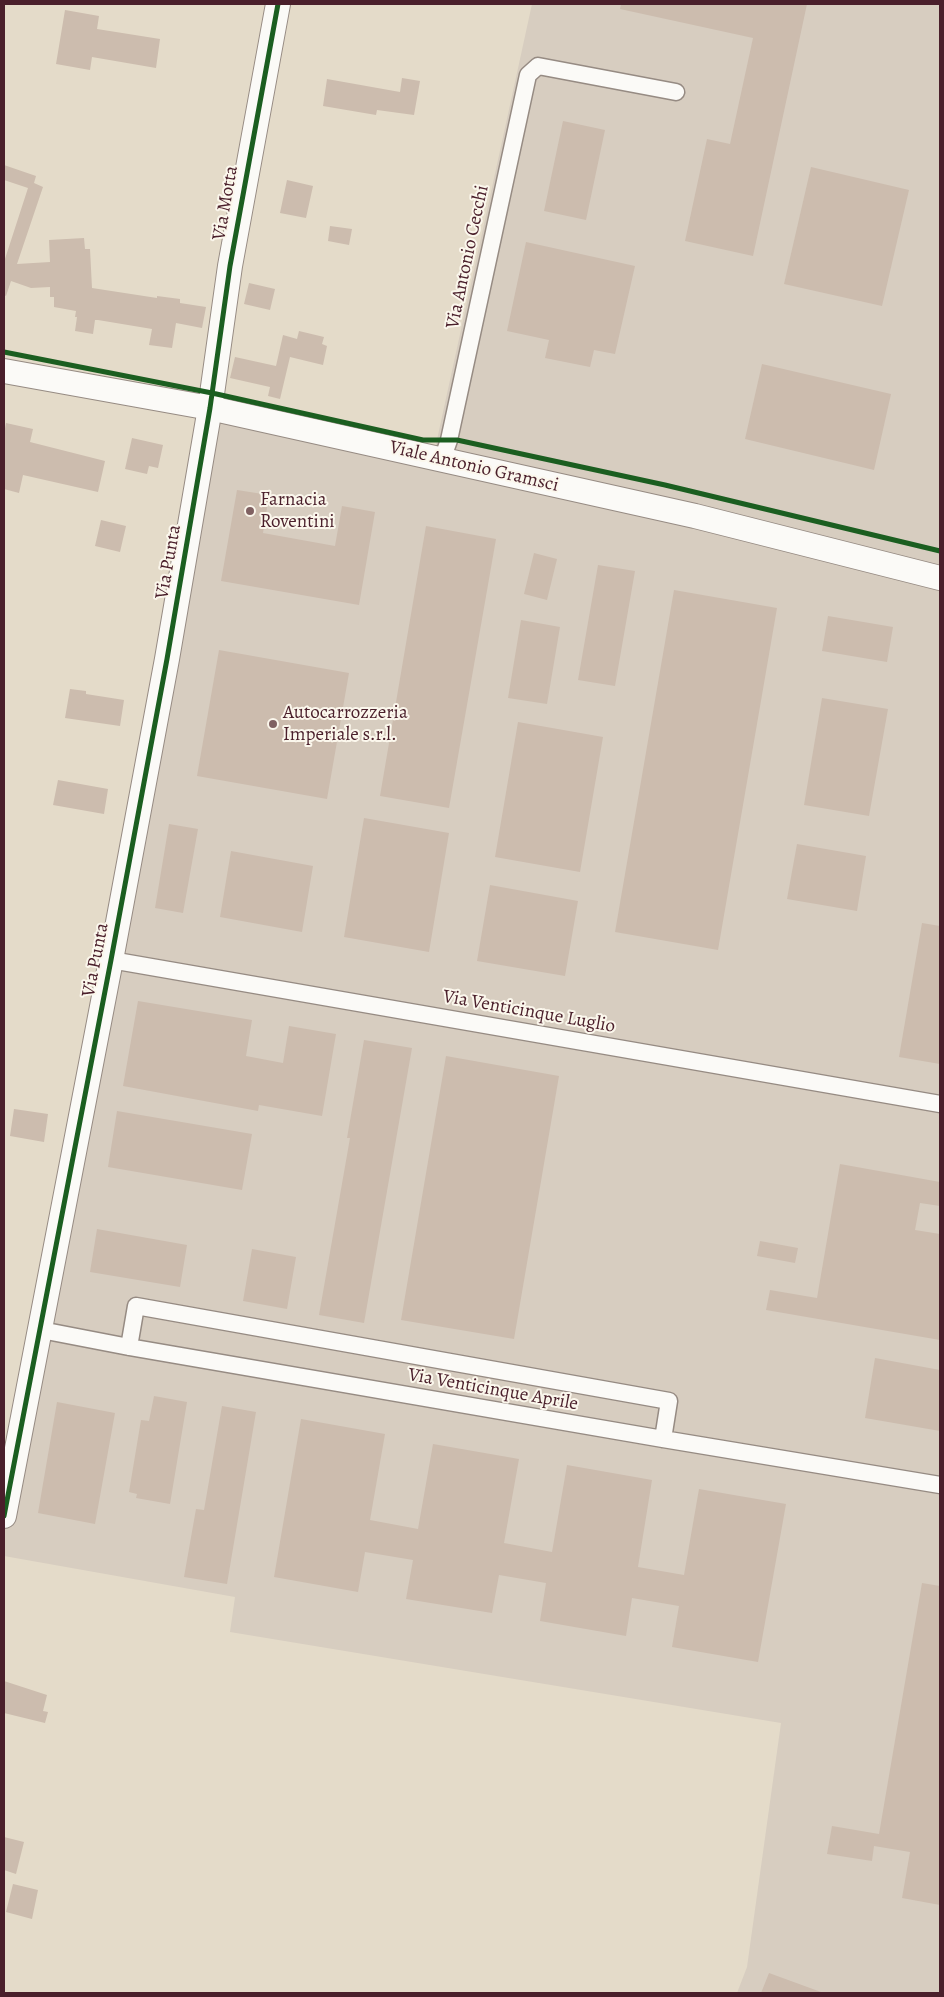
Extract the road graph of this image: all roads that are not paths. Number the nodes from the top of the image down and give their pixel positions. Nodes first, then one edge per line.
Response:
1 (278, 4) edge
2 (676, 92) dead end
3 (4, 371) edge
4 (210, 408) junction
5 (442, 460) junction
6 (940, 578) edge
7 (111, 960) junction
8 (940, 1104) edge
9 (41, 1330) junction
10 (129, 1347) junction
11 (663, 1439) junction
12 (940, 1485) edge
13 (4, 1516) edge

1 - 4 street, Via Motta
2 - 5 street, Via Antonio Cecchi
3 - 4 street, Viale Antonio Gramsci
4 - 5 street, Viale Antonio Gramsci
4 - 7 street, Via Punta
5 - 6 street, Viale Antonio Gramsci
7 - 8 street, Via Venticinque Luglio
7 - 9 street, Via Punta
9 - 10 street, Via Venticinque Aprile
9 - 13 street, Via Punta
10 - 11 street, Via Venticinque Aprile
10 - 11 street
11 - 12 street, Via Venticinque Aprile

